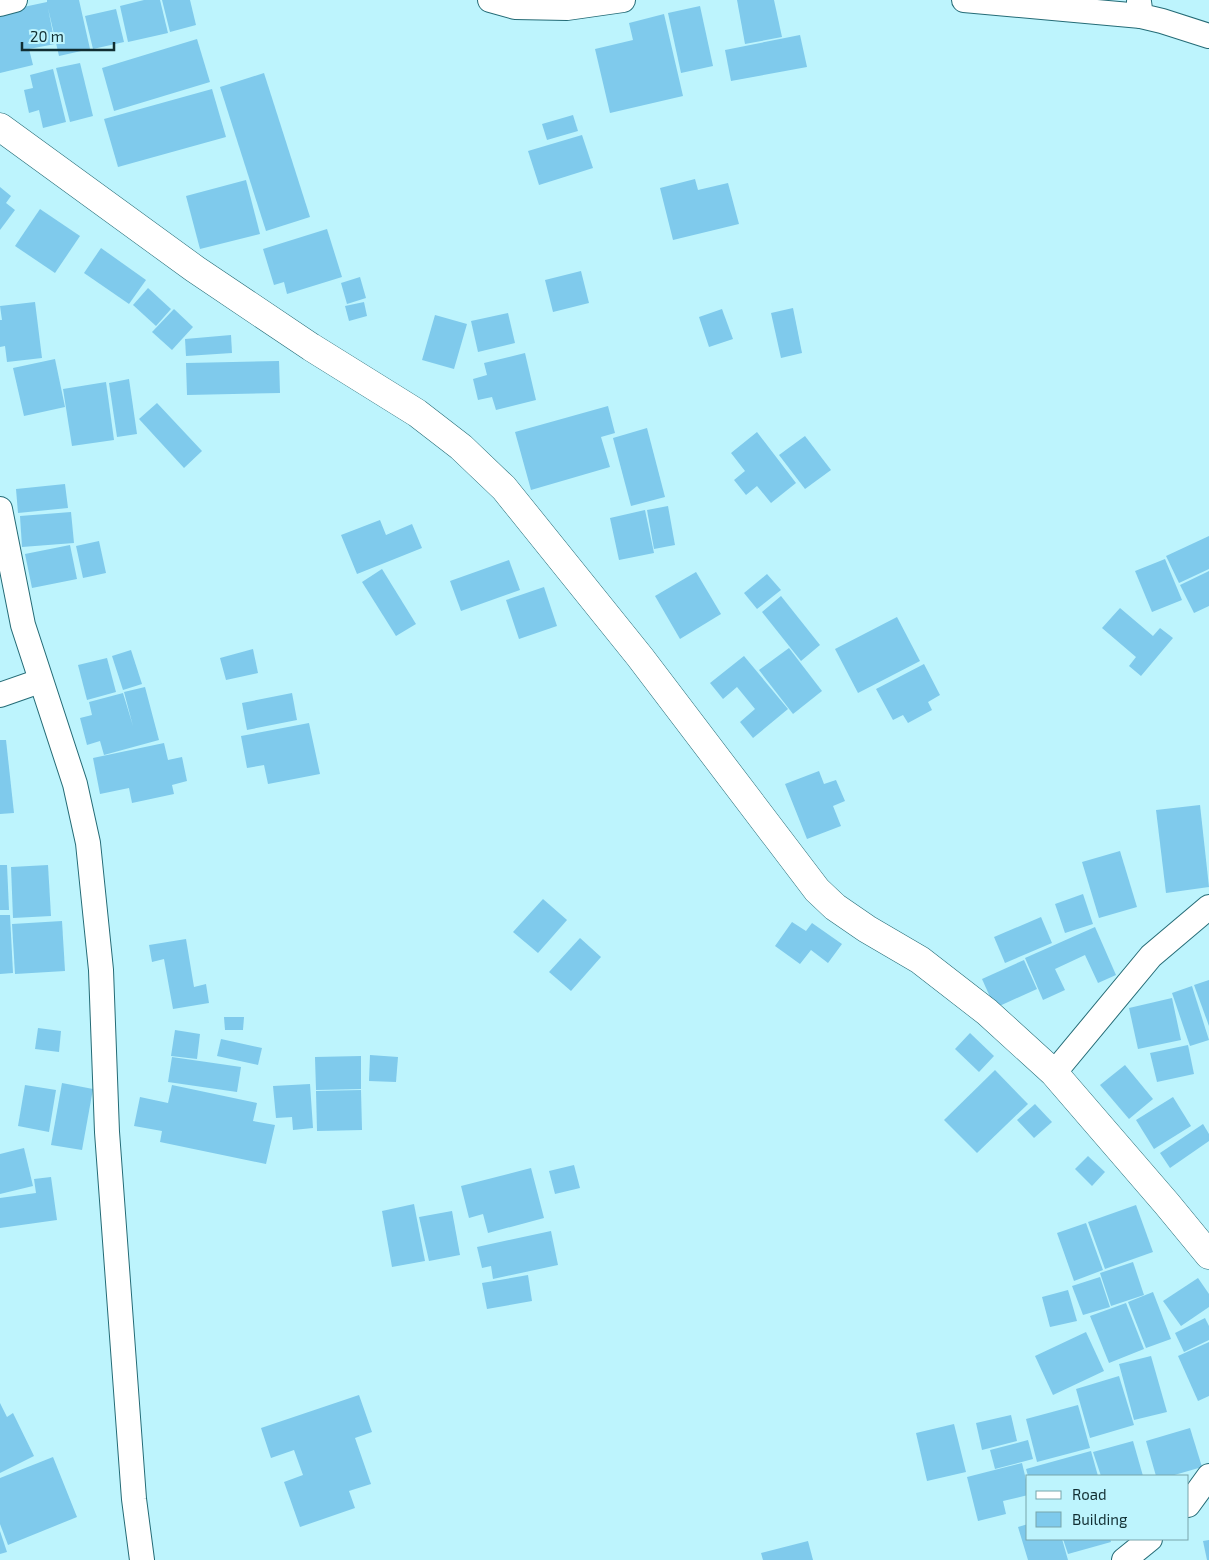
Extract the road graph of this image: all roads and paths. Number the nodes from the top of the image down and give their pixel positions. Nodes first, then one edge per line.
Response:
1 (16, 0) edge
2 (490, 0) edge
3 (623, 0) edge
4 (964, 0) edge
5 (0, 4) edge
6 (1140, 8) edge
7 (1209, 36) edge
8 (0, 126) edge
9 (0, 509) edge
10 (40, 680) junction
11 (0, 695) edge
12 (1209, 907) edge
13 (1054, 1073) junction
14 (1209, 1255) edge
15 (1209, 1476) edge
16 (1189, 1504) edge
17 (1149, 1540) edge
18 (142, 1560) edge
19 (1124, 1560) edge

1 - 5 street
2 - 3 street
4 - 6 street
6 - 7 street
8 - 13 main road
9 - 10 street
10 - 11 street
10 - 18 street
12 - 13 street
13 - 14 main road
15 - 16 street
17 - 19 street

